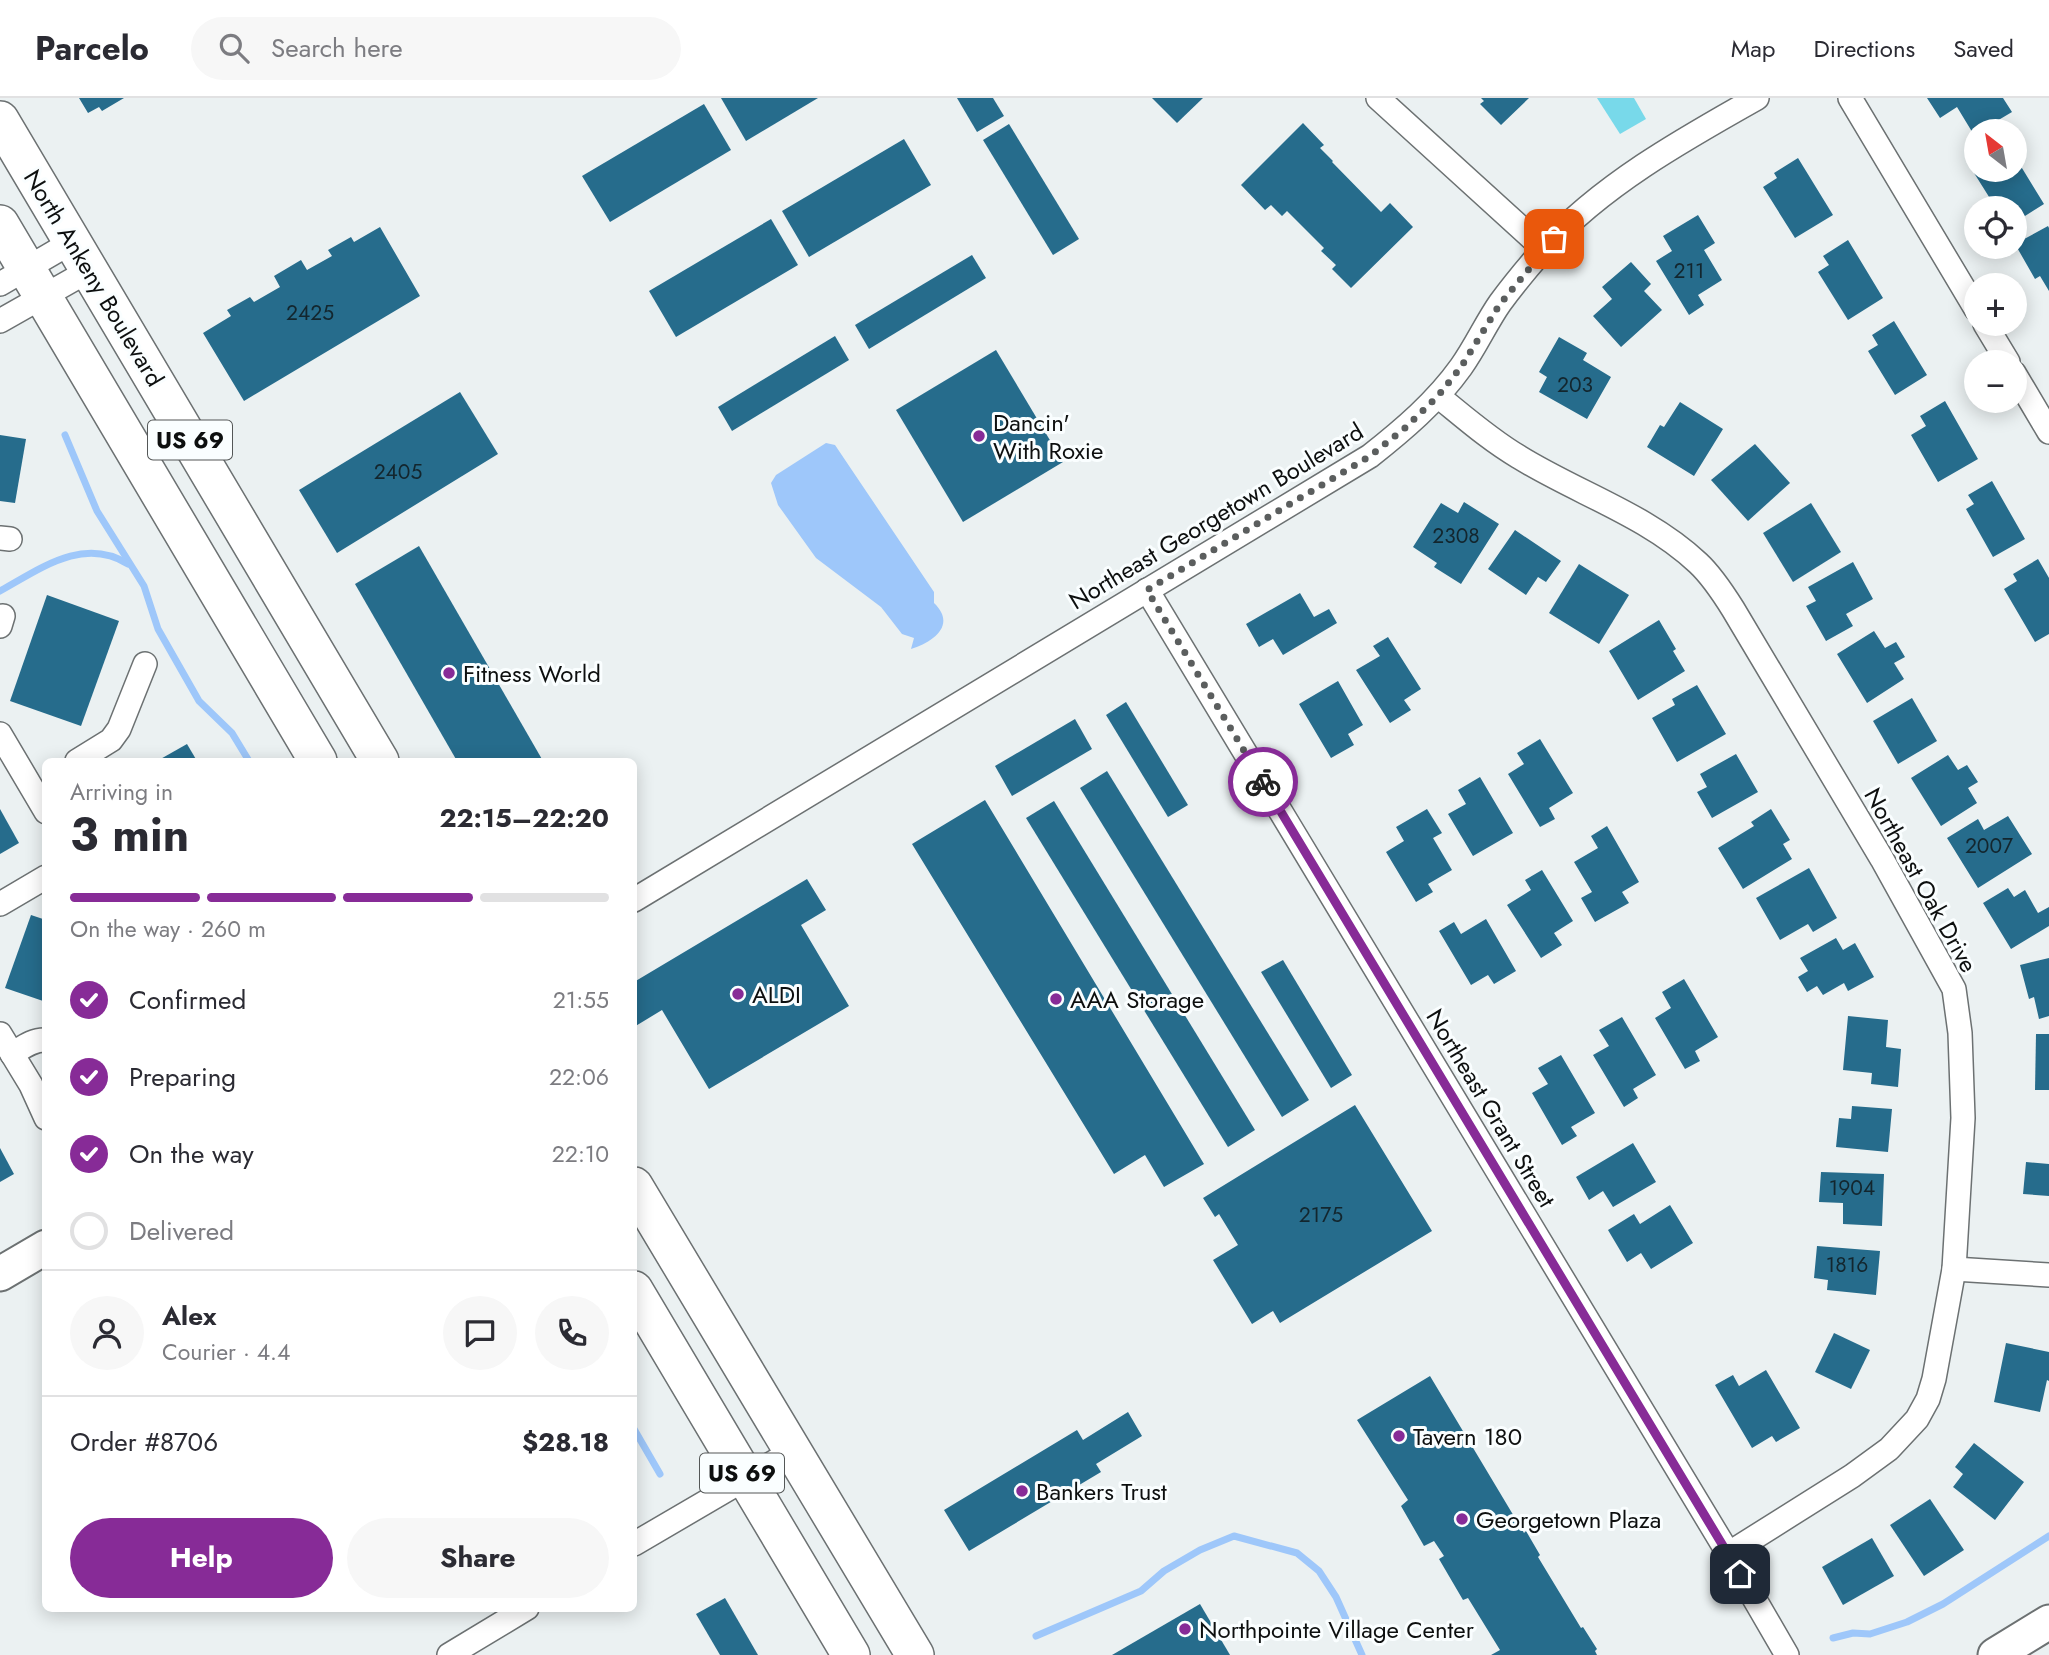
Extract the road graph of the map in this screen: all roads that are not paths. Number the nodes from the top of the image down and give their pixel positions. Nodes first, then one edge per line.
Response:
1 (1378, 98) edge
2 (1757, 98) edge
3 (1850, 98) edge
4 (0, 120) edge
5 (0, 224) edge
6 (1544, 249) junction
7 (81, 256) junction
8 (23, 283) edge
9 (1964, 289) edge
10 (0, 321) edge
11 (2027, 395) edge
12 (1438, 396) junction
13 (2049, 432) edge
14 (1147, 590) junction
15 (145, 664) dead end
16 (0, 734) edge
17 (82, 758) edge
18 (316, 758) edge
19 (378, 758) edge
20 (39, 784) edge
21 (42, 879) edge
22 (637, 898) edge
23 (0, 904) edge
24 (42, 1040) edge
25 (6, 1044) edge
26 (38, 1093) edge
27 (637, 1191) edge
28 (42, 1249) edge
29 (1954, 1269) junction
30 (0, 1274) edge
31 (2049, 1275) edge
32 (637, 1295) edge
33 (793, 1451) junction
34 (745, 1478) junction
35 (637, 1542) edge
36 (1728, 1554) junction
37 (520, 1612) edge
38 (2049, 1622) edge
39 (449, 1655) edge
40 (851, 1655) edge
41 (915, 1655) edge
42 (1787, 1655) edge
43 (1995, 1655) edge

1 - 6 street
2 - 6 street, Northeast Georgetown Boulevard
3 - 9 street
4 - 7 main road, North Ankeny Boulevard / US 69
5 - 8 main road, US 69
6 - 12 street, Northeast Georgetown Boulevard
7 - 8 street
7 - 8 street
7 - 19 main road, North Ankeny Boulevard / US 69
8 - 10 street
8 - 18 main road, US 69
11 - 13 street
12 - 14 street, Northeast Georgetown Boulevard
12 - 29 street, Northeast Oak Drive
14 - 22 street, Northeast Georgetown Boulevard
14 - 36 street, Northeast Grant Street
15 - 17 street
16 - 20 street
21 - 23 street
24 - 25 street
25 - 26 street
27 - 33 main road, US 69
28 - 30 main road
29 - 31 street
29 - 36 street, Northeast Oak Drive
32 - 34 main road, US 69
33 - 34 street
33 - 41 main road, US 69
34 - 35 street
34 - 40 main road, US 69
36 - 42 street, Northeast Grant Street
37 - 39 street
38 - 43 main road

